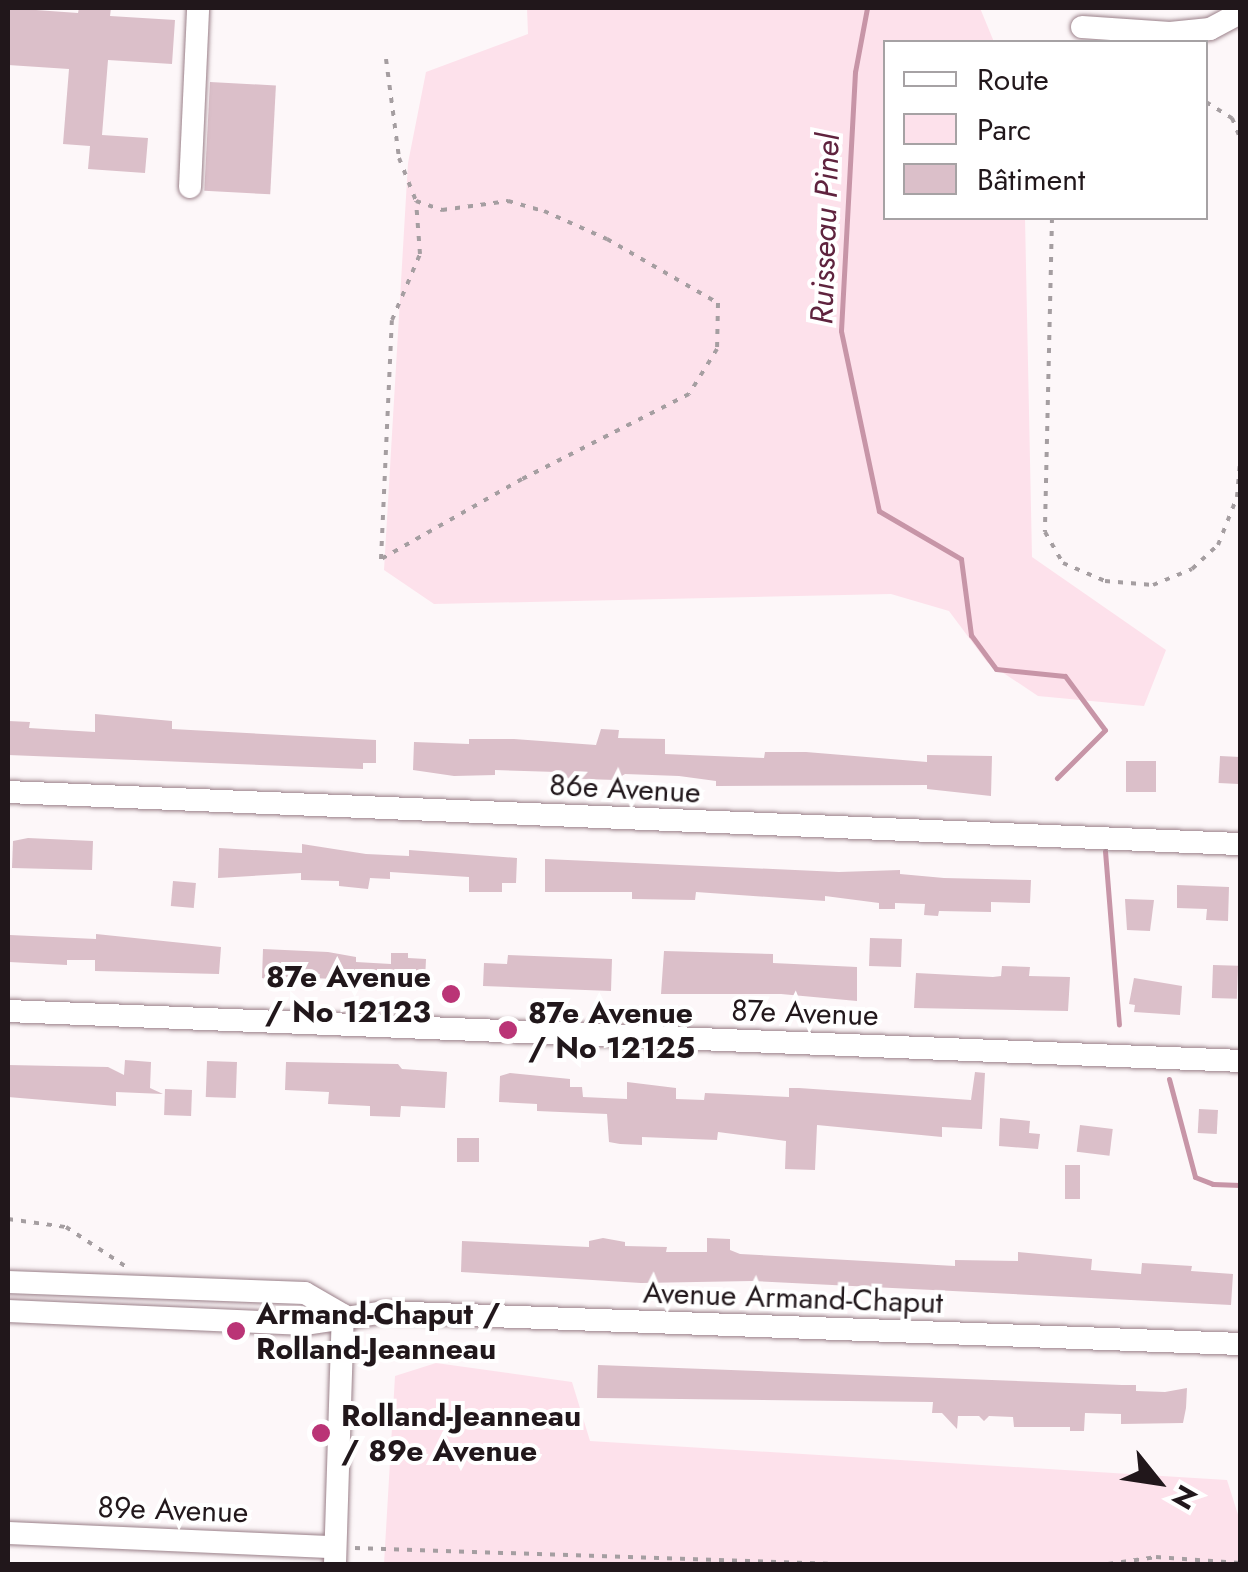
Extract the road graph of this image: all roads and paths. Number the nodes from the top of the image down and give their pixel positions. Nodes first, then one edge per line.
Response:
1 (198, 8) edge
2 (1240, 14) edge
3 (1082, 27) dead end
4 (386, 60) dead end
5 (1208, 103) edge
6 (1240, 138) edge
7 (190, 188) dead end
8 (416, 202) junction
9 (1052, 220) edge
10 (1240, 460) edge
11 (8, 792) edge
12 (1240, 844) edge
13 (8, 1011) edge
14 (1240, 1061) edge
15 (8, 1218) edge
16 (126, 1267) dead end
17 (8, 1282) edge
18 (8, 1310) edge
19 (343, 1315) junction
20 (1240, 1344) edge
21 (8, 1532) edge
22 (335, 1556) edge
23 (1240, 1563) edge
24 (828, 1564) edge
25 (1108, 1564) edge

1 - 7 street
2 - 3 street
4 - 8 path
5 - 6 path
8 - 8 path
9 - 10 path
11 - 12 street, 86e Avenue
13 - 14 street, 87e Avenue
15 - 16 path
17 - 19 street, Avenue Armand-Chaput
18 - 19 street, Avenue Armand-Chaput
19 - 20 street, Avenue Armand-Chaput
19 - 22 street
21 - 22 street, 89e Avenue
22 - 24 path
23 - 25 path

